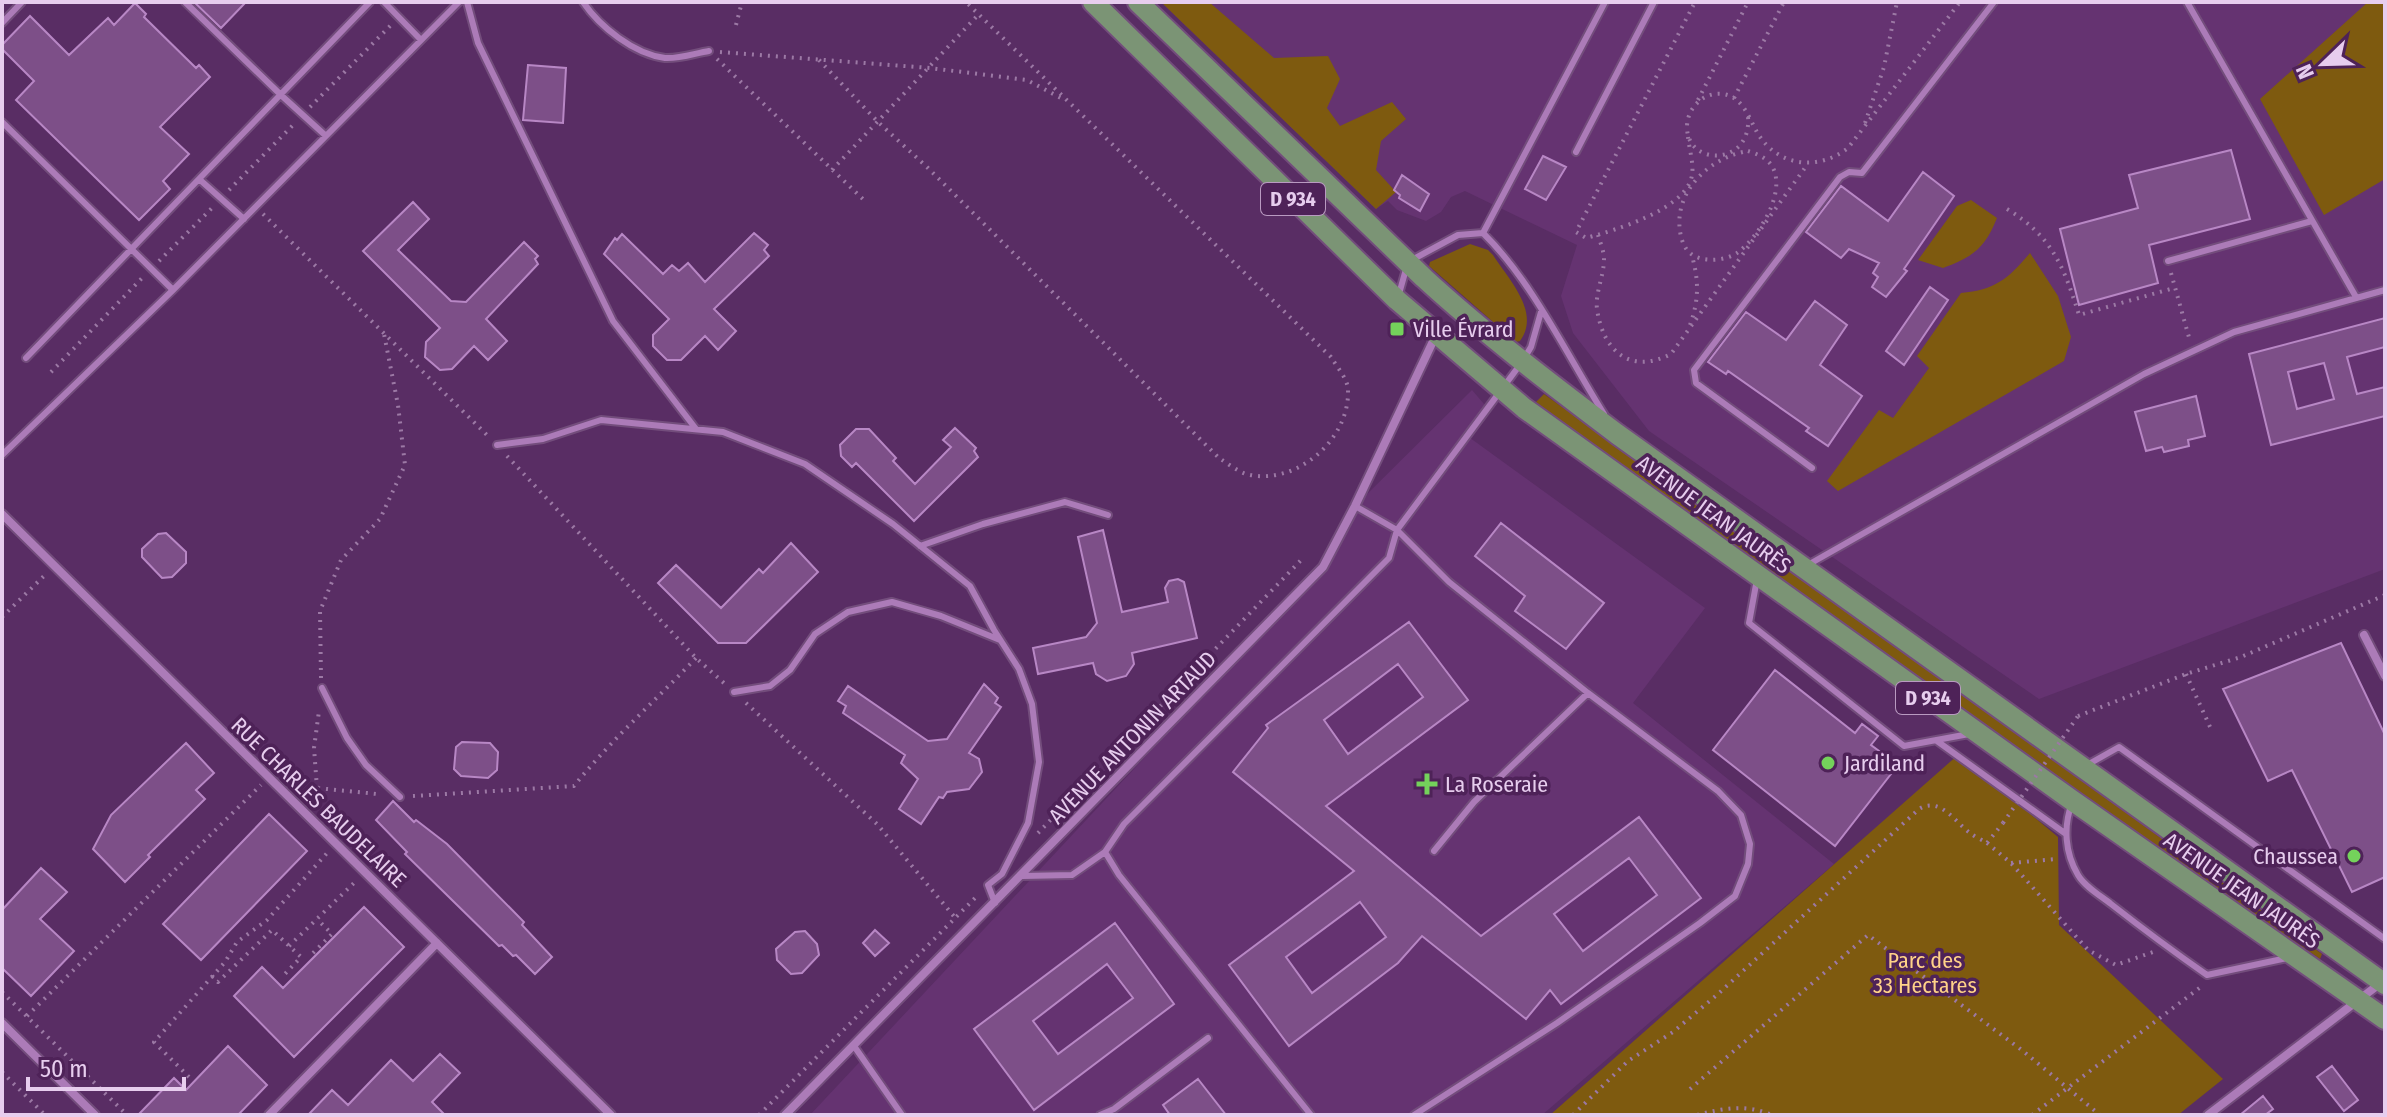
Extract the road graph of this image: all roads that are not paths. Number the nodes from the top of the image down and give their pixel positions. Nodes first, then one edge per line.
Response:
1 (22, 2) edge
2 (185, 2) edge
3 (370, 2) edge
4 (384, 2) edge
5 (459, 2) edge
6 (467, 2) edge
7 (583, 2) edge
8 (1093, 2) edge
9 (1138, 2) edge
10 (1605, 2) edge
11 (1654, 2) edge
12 (1994, 2) edge
13 (2187, 2) edge
14 (2, 23) edge
15 (421, 40) junction
16 (709, 51) road end
17 (282, 96) junction
18 (2, 122) edge
19 (326, 136) junction
20 (1576, 152) dead end
21 (199, 179) junction
22 (244, 219) junction
23 (2312, 221) junction
24 (1483, 233) junction
25 (133, 250) junction
26 (2168, 261) road end
27 (1408, 262) junction
28 (173, 290) junction
29 (2385, 290) edge
30 (2356, 297) junction
31 (1397, 300) junction
32 (1541, 312) junction
33 (1436, 335) junction
34 (26, 358) dead end
35 (1522, 362) junction
36 (1499, 389) junction
37 (696, 429) junction
38 (1617, 434) junction
39 (497, 445) road end
40 (2, 455) edge
41 (1812, 468) dead end
42 (1355, 506) junction
43 (2, 514) edge
44 (1108, 515) dead end
45 (1397, 530) junction
46 (920, 546) junction
47 (1803, 567) junction
48 (1758, 575) junction
49 (2364, 635) dead end
50 (1000, 640) junction
51 (2385, 676) edge
52 (322, 688) road end
53 (734, 692) road end
54 (1588, 693) junction
55 (1976, 733) junction
56 (1937, 741) junction
57 (2083, 768) junction
58 (400, 797) road end
59 (2073, 801) junction
60 (2066, 834) junction
61 (1434, 851) dead end
62 (1105, 852) junction
63 (1022, 876) junction
64 (995, 903) junction
65 (2385, 939) edge
66 (437, 943) junction
67 (2295, 956) junction
68 (2384, 983) edge
69 (2360, 1001) junction
70 (2385, 1019) edge
71 (2, 1023) edge
72 (1208, 1038) dead end
73 (854, 1046) junction
74 (1116, 1112) edge
75 (95, 1115) edge
76 (269, 1115) edge
77 (611, 1115) edge
78 (785, 1115) edge
79 (902, 1115) edge
80 (1100, 1115) edge
81 (1311, 1115) edge
82 (1414, 1115) edge
83 (2208, 1115) edge

1 - 14 lane
2 - 17 lane
3 - 17 lane
4 - 15 lane
5 - 15 lane
6 - 37 lane
7 - 16 lane
8 - 31 main road, AVENUE JEAN JAURÈS / D 934
9 - 27 main road, AVENUE JEAN JAURÈS / D 934
10 - 24 lane
11 - 20 lane
12 - 41 lane
13 - 23 lane
15 - 19 lane
17 - 19 lane
17 - 21 lane
18 - 25 lane
19 - 22 lane
21 - 22 lane
21 - 25 lane
22 - 28 lane
23 - 26 lane
23 - 30 lane
24 - 27 lane
24 - 32 lane
25 - 28 lane
25 - 34 lane
27 - 31 lane
27 - 35 main road, AVENUE JEAN JAURÈS / D 934
28 - 40 lane
29 - 30 lane
30 - 47 lane
31 - 33 main road, AVENUE JEAN JAURÈS / D 934
32 - 35 lane
32 - 38 lane
33 - 36 main road, AVENUE JEAN JAURÈS / D 934
33 - 42 street, AVENUE ANTONIN ARTAUD
35 - 36 lane
35 - 38 main road, AVENUE JEAN JAURÈS / D 934
36 - 45 lane
36 - 48 main road, AVENUE JEAN JAURÈS / D 934
37 - 39 lane
37 - 46 lane
38 - 47 main road, AVENUE JEAN JAURÈS / D 934
42 - 45 lane
42 - 63 street, AVENUE ANTONIN ARTAUD
43 - 66 street, RUE CHARLES BAUDELAIRE
44 - 46 lane
45 - 54 lane
45 - 62 lane
46 - 50 lane
47 - 57 main road, AVENUE JEAN JAURÈS / D 934
48 - 55 main road, AVENUE JEAN JAURÈS / D 934
48 - 56 lane
49 - 51 street
50 - 53 lane
50 - 64 lane
52 - 58 lane
54 - 61 lane
54 - 82 lane
55 - 56 lane
55 - 59 main road, AVENUE JEAN JAURÈS / D 934
56 - 60 lane
57 - 65 lane
57 - 68 main road, AVENUE JEAN JAURÈS / D 934
59 - 60 lane
59 - 67 main road, AVENUE JEAN JAURÈS / D 934
60 - 67 lane
62 - 63 lane
62 - 81 lane
63 - 64 street, AVENUE ANTONIN ARTAUD
64 - 73 street, AVENUE ANTONIN ARTAUD
66 - 76 street
66 - 77 street, RUE CHARLES BAUDELAIRE
67 - 69 main road, AVENUE JEAN JAURÈS / D 934
68 - 69 street
69 - 70 main road, D 934
69 - 83 street
71 - 75 street
72 - 74 lane
73 - 78 street, AVENUE ANTONIN ARTAUD
73 - 79 lane
74 - 80 lane

